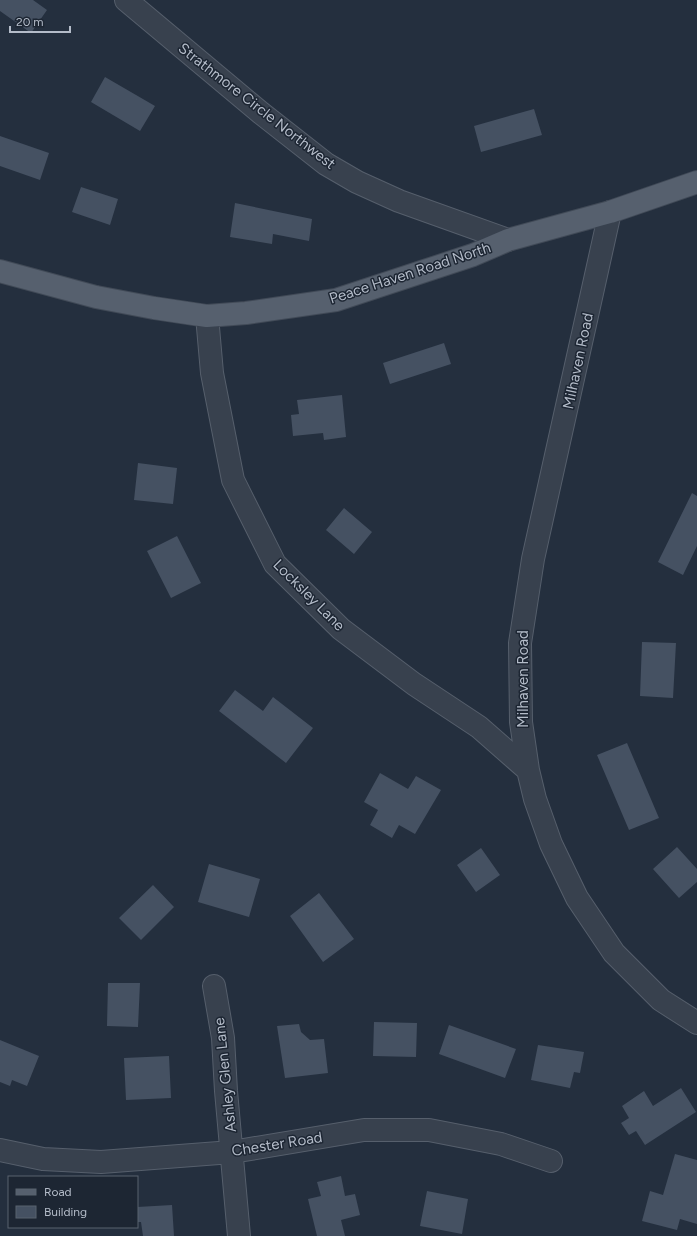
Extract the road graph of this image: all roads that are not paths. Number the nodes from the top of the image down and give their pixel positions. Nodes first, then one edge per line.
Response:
1 (126, 0) edge
2 (697, 182) edge
3 (610, 212) junction
4 (508, 240) junction
5 (0, 271) edge
6 (207, 316) junction
7 (528, 770) junction
8 (214, 986) dead end
9 (697, 1023) edge
10 (0, 1150) edge
11 (232, 1152) junction
12 (551, 1161) dead end
13 (239, 1236) edge

1 - 4 street, Strathmore Circle Northwest
2 - 3 main road, Peace Haven Road North
3 - 4 main road, Peace Haven Road North
3 - 7 street, Milhaven Road
4 - 6 main road, Peace Haven Road North
5 - 6 main road, Peace Haven Road North
6 - 7 street, Locksley Lane
7 - 9 street, Milhaven Road
8 - 11 street, Ashley Glen Lane
10 - 11 street, Chester Road
11 - 12 street, Chester Road
11 - 13 street, Ashley Glen Lane

